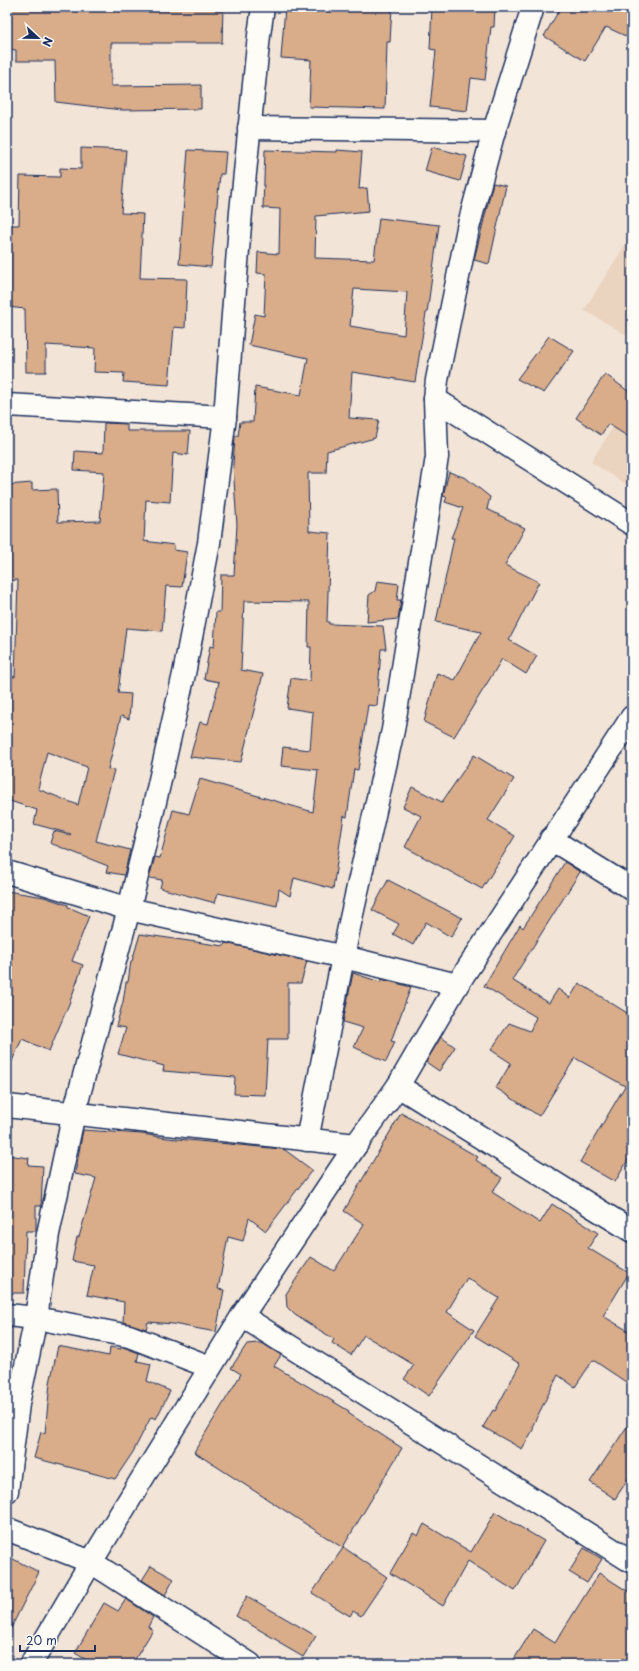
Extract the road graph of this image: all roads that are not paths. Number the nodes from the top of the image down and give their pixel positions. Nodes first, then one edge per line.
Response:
1 (263, 7) edge
2 (533, 7) edge
3 (249, 128) junction
4 (494, 131) junction
5 (435, 399) junction
6 (7, 404) edge
7 (225, 417) junction
8 (632, 524) edge
9 (632, 717) edge
10 (551, 839) junction
11 (7, 872) edge
12 (632, 889) edge
13 (129, 909) junction
14 (344, 957) junction
15 (457, 985) junction
16 (398, 1086) junction
17 (7, 1106) edge
18 (74, 1113) junction
19 (307, 1140) junction
20 (356, 1145) junction
21 (632, 1231) edge
22 (7, 1315) edge
23 (242, 1316) junction
24 (36, 1318) junction
25 (210, 1367) junction
26 (7, 1491) edge
27 (7, 1529) edge
28 (91, 1562) junction
29 (632, 1562) edge
30 (31, 1664) edge
31 (250, 1664) edge

1 - 3 street
2 - 4 street
3 - 4 street
3 - 7 street
4 - 5 street
5 - 8 street
5 - 14 street
6 - 7 street
7 - 13 street
9 - 10 street
10 - 12 street
10 - 15 street
11 - 13 street
13 - 14 street
13 - 18 street
14 - 15 street
14 - 19 street
15 - 16 street
16 - 20 street
16 - 21 street
17 - 18 street
18 - 19 street
18 - 24 street
19 - 20 street
20 - 23 street
22 - 24 street
23 - 25 street
23 - 29 street
24 - 25 street
24 - 26 street
25 - 28 street
27 - 28 street
28 - 30 street
28 - 31 street

